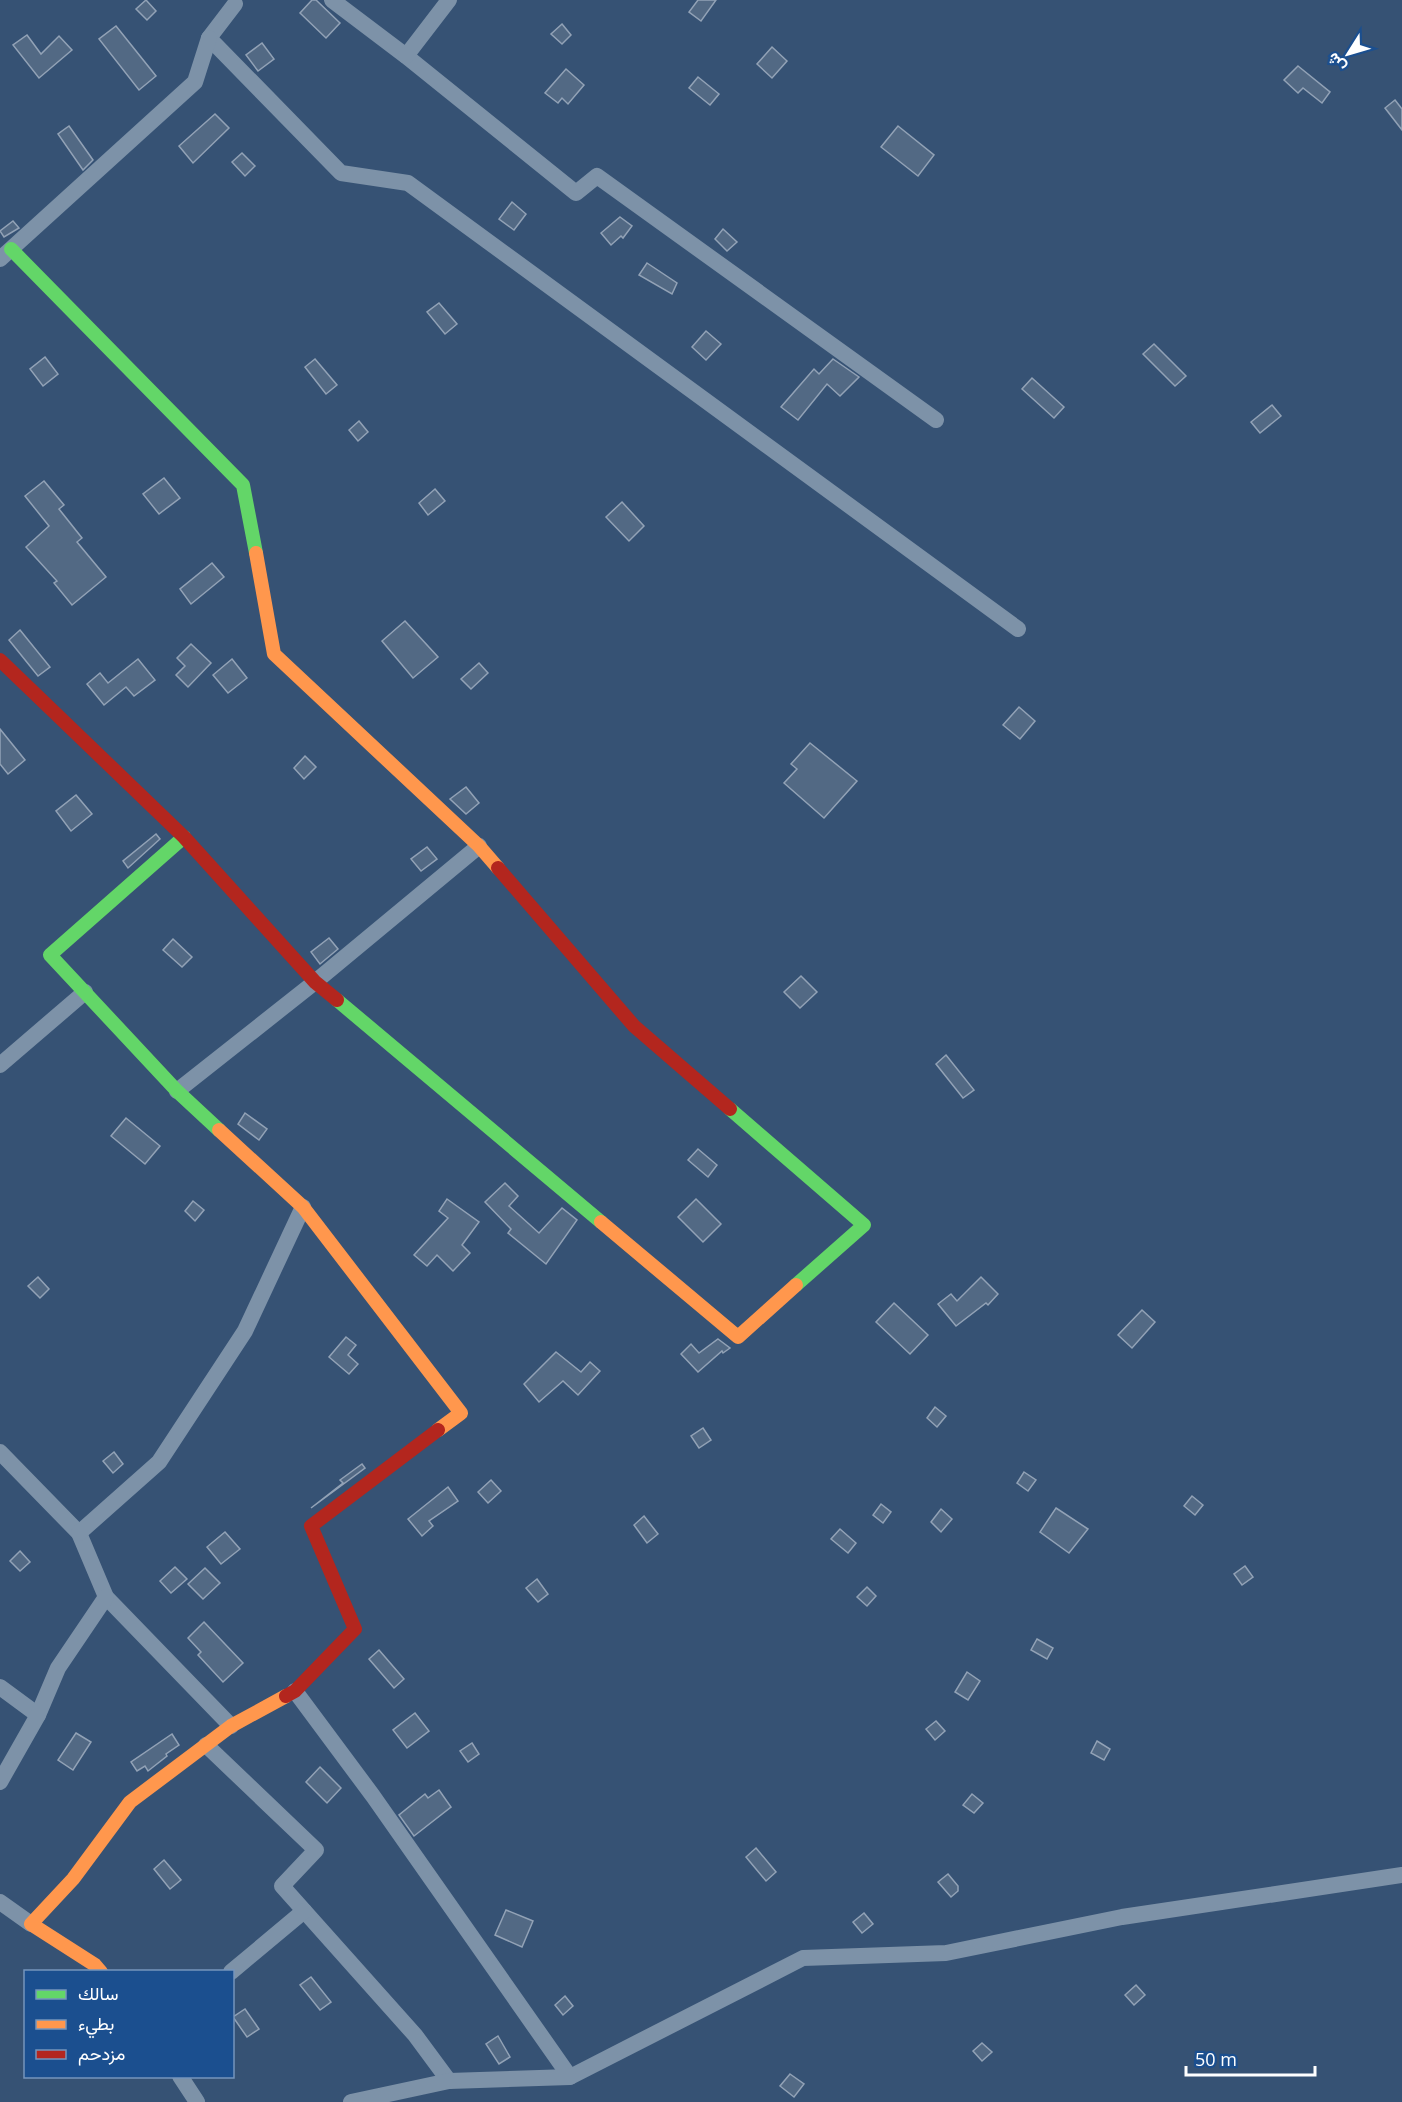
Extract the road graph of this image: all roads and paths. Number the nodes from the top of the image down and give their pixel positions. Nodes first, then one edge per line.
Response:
1 (332, 0) edge
2 (448, 0) edge
3 (235, 1) edge
4 (209, 38) junction
5 (406, 56) junction
6 (6, 254) edge
7 (936, 420) dead end
8 (1018, 629) dead end
9 (0, 660) edge
10 (184, 837) junction
11 (479, 846) junction
12 (315, 982) junction
13 (85, 992) junction
14 (0, 1065) edge
15 (177, 1091) junction
16 (303, 1207) junction
17 (0, 1452) edge
18 (79, 1533) junction
19 (106, 1597) junction
20 (0, 1687) edge
21 (295, 1691) junction
22 (38, 1715) junction
23 (231, 1726) junction
24 (206, 1745) junction
25 (0, 1782) edge
26 (1402, 1875) edge
27 (0, 1902) edge
28 (304, 1911) junction
29 (31, 1924) junction
30 (100, 1970) edge
31 (232, 1970) edge
32 (570, 2077) junction
33 (181, 2078) edge
34 (450, 2081) junction
35 (197, 2102) edge
36 (351, 2102) edge

1 - 5 street
2 - 5 street
3 - 4 street
4 - 6 street
4 - 8 street
5 - 7 street
6 - 11 street
9 - 10 street
10 - 12 street
10 - 13 street
11 - 12 street
11 - 12 street
12 - 15 street
13 - 14 street
13 - 15 street
15 - 16 street
16 - 18 street
16 - 21 street
17 - 18 street
18 - 19 street
19 - 22 street
19 - 23 street
20 - 22 street
21 - 23 street
21 - 32 street
22 - 25 street
23 - 24 street
24 - 28 street
24 - 29 street
26 - 32 street
27 - 29 street
28 - 31 street
28 - 34 street
29 - 30 street
32 - 34 street
33 - 35 street
34 - 36 street

